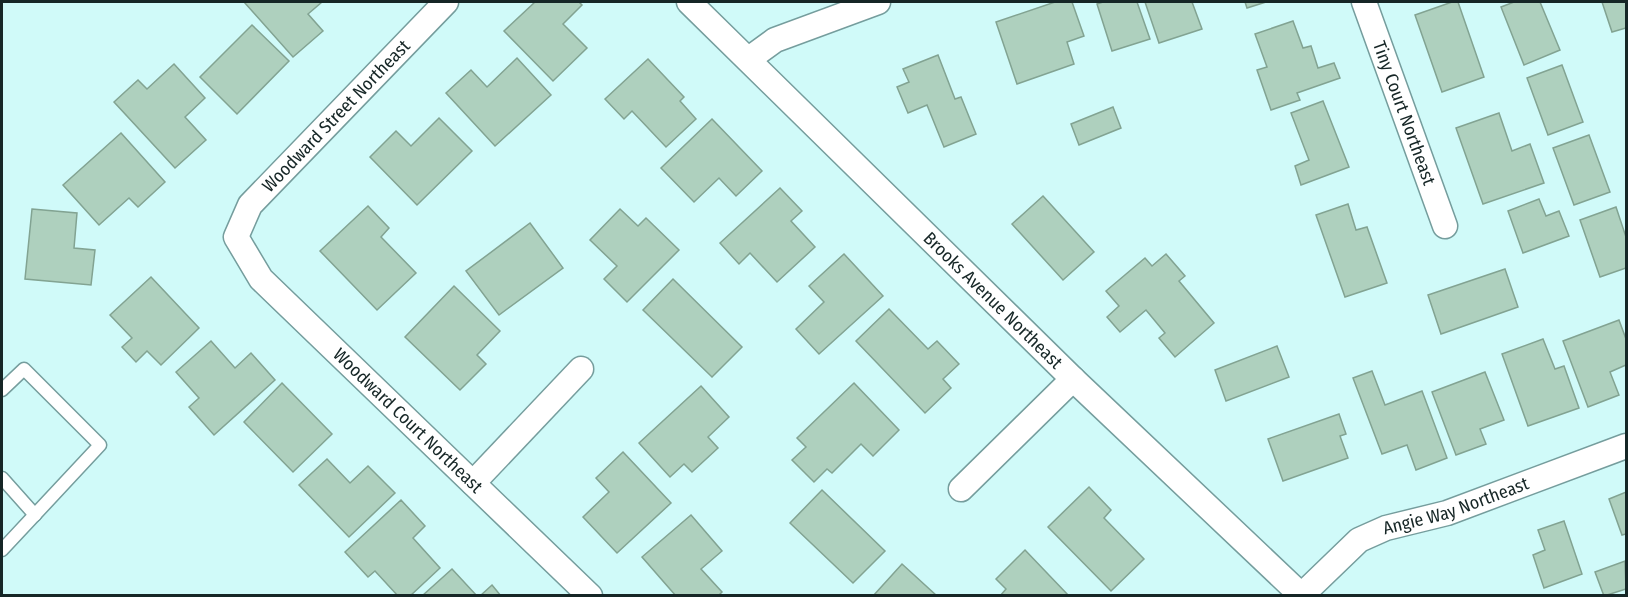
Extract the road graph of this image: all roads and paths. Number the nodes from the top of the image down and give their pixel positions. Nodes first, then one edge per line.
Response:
1 (446, 2) edge
2 (689, 2) edge
3 (878, 2) edge
4 (1364, 2) edge
5 (749, 59) junction
6 (1444, 226) dead end
7 (236, 237) joint
8 (580, 369) dead end
9 (1073, 379) junction
10 (2, 390) edge
11 (1626, 446) edge
12 (2, 478) edge
13 (473, 483) junction
14 (961, 489) dead end
15 (35, 515) junction
16 (2, 550) edge
17 (1302, 595) edge
18 (590, 596) edge

1 - 7 street, Woodward Street Northeast
2 - 5 street, Brooks Avenue Northeast
3 - 5 street
4 - 6 street, Tiny Court Northeast
5 - 9 street, Brooks Avenue Northeast
7 - 13 street, Woodward Court Northeast
8 - 13 street
9 - 14 street
9 - 17 street, Brooks Avenue Northeast
10 - 15 lane
11 - 17 street, Angie Way Northeast
12 - 15 lane
13 - 18 street, Woodward Court Northeast
15 - 16 lane

